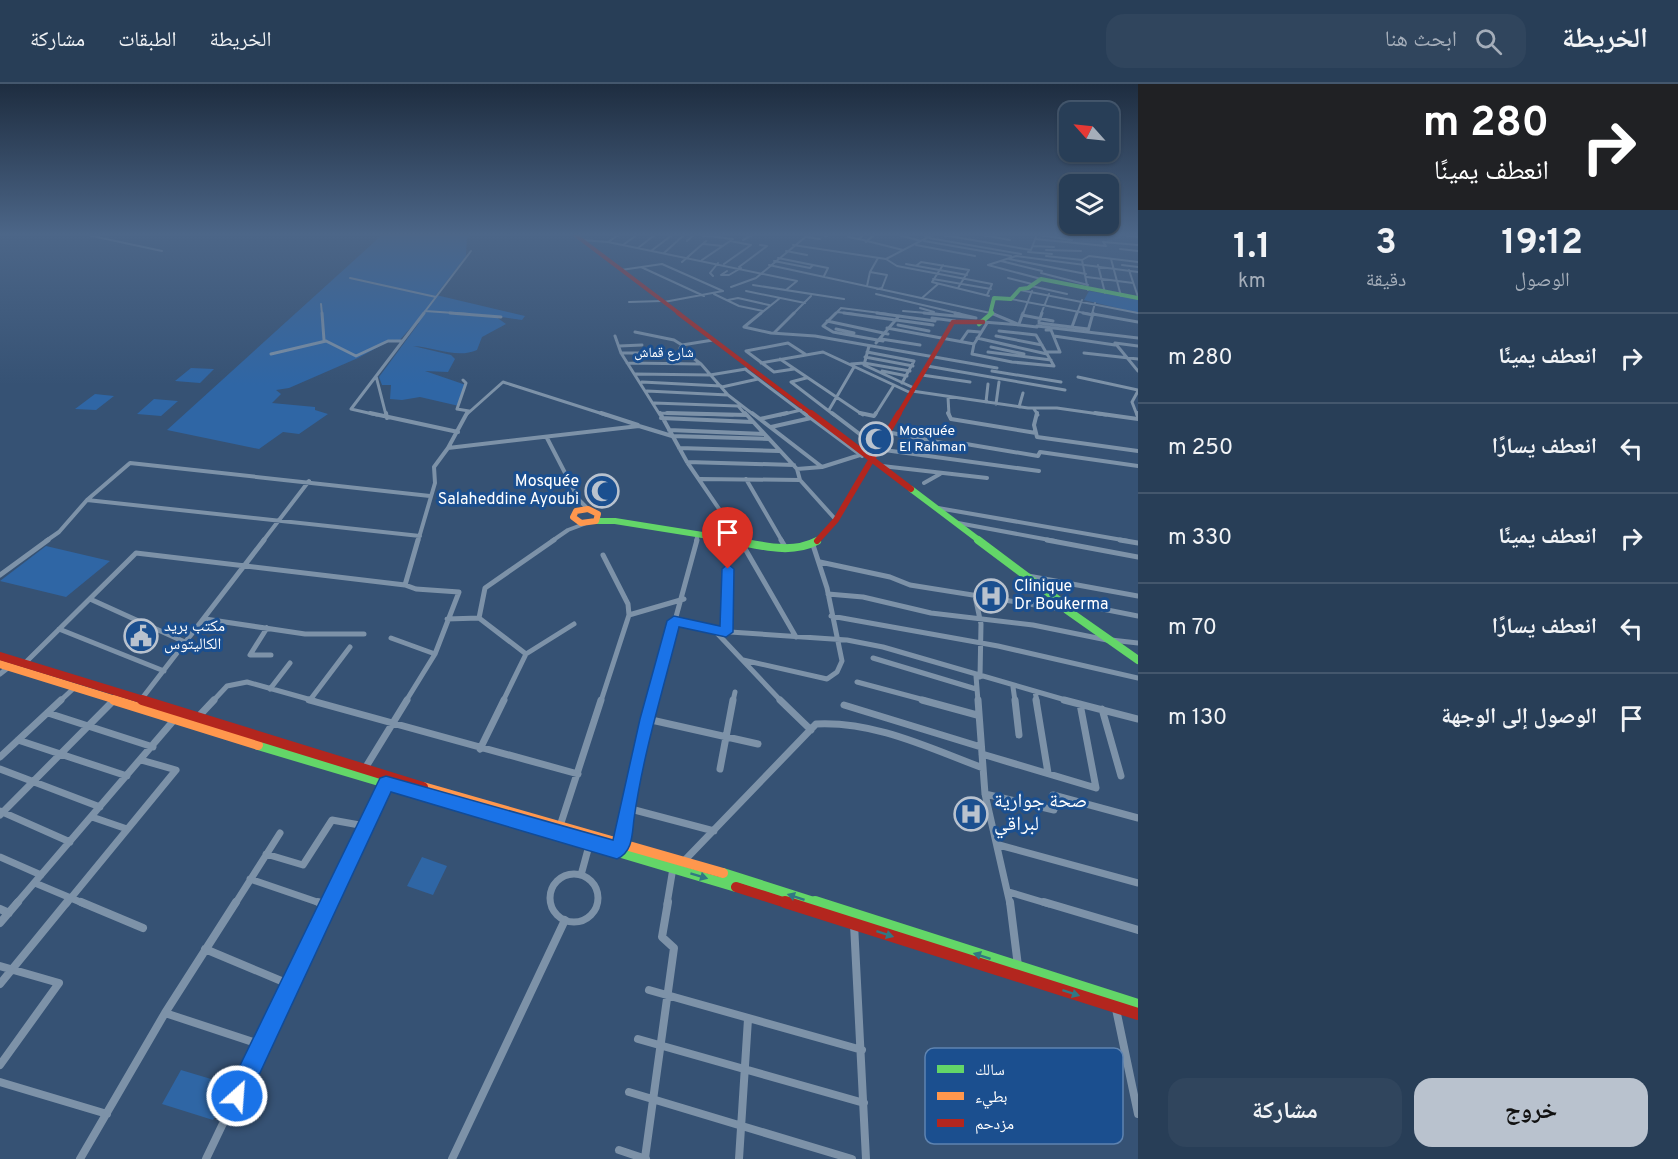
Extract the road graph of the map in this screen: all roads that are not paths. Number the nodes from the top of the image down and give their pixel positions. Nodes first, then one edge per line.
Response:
1 (378, 284) edge
2 (446, 284) edge
3 (640, 284) edge
4 (678, 284) edge
5 (705, 284) edge
6 (741, 284) edge
7 (793, 284) edge
8 (859, 284) edge
9 (883, 284) edge
10 (938, 284) joint
11 (961, 284) edge
12 (962, 284) edge
13 (991, 284) edge
14 (1029, 284) edge
15 (1036, 284) edge
16 (1043, 284) edge
17 (1053, 284) edge
18 (1071, 284) edge
19 (1088, 284) edge
20 (1103, 284) edge
21 (1118, 284) edge
22 (753, 285) dead end
23 (867, 286) joint
24 (731, 287) dead end
25 (958, 288) junction
26 (1088, 288) junction
27 (877, 289) junction
28 (991, 289) junction
29 (786, 290) junction
30 (746, 291) dead end
31 (722, 292) junction
32 (1105, 293) junction
33 (714, 294) junction
34 (876, 294) dead end
35 (1049, 294) junction
36 (908, 295) junction
37 (987, 295) junction
38 (704, 296) junction
39 (811, 296) junction
40 (1121, 296) junction
41 (436, 297) junction
42 (738, 297) junction
43 (997, 297) junction
44 (780, 298) junction
45 (922, 298) junction
46 (1081, 298) junction
47 (1138, 298) edge
48 (844, 299) dead end
49 (903, 299) junction
50 (1011, 299) junction
51 (728, 300) junction
52 (910, 301) junction
53 (629, 302) dead end
54 (663, 302) junction
55 (805, 303) junction
56 (1028, 303) junction
57 (1095, 303) junction
58 (321, 304) dead end
59 (923, 304) junction
60 (769, 305) junction
61 (1044, 306) junction
62 (749, 308) junction
63 (920, 308) junction
64 (951, 310) junction
65 (425, 311) junction
66 (763, 311) junction
67 (837, 312) junction
68 (1076, 312) junction
69 (917, 313) junction
70 (991, 313) junction
71 (1138, 313) edge
72 (759, 314) junction
73 (849, 314) junction
74 (1093, 314) junction
75 (855, 315) junction
76 (947, 315) junction
77 (1022, 315) junction
78 (501, 317) dead end
79 (941, 317) junction
80 (897, 319) junction
81 (936, 320) junction
82 (827, 321) junction
83 (955, 321) junction
84 (1138, 322) edge
85 (985, 323) junction
86 (840, 324) junction
87 (1020, 324) junction
88 (847, 325) junction
89 (933, 325) junction
90 (999, 325) junction
91 (1038, 325) junction
92 (1072, 326) junction
93 (1014, 327) junction
94 (834, 330) junction
95 (929, 331) junction
96 (1088, 331) junction
97 (635, 332) dead end
98 (980, 332) junction
99 (774, 333) junction
100 (998, 334) junction
101 (886, 335) junction
102 (615, 336) dead end
103 (1054, 336) junction
104 (828, 337) junction
105 (1111, 337) junction
106 (925, 338) junction
107 (944, 338) junction
108 (977, 338) junction
109 (1138, 338) edge
110 (713, 340) junction
111 (326, 341) junction
112 (402, 341) junction
113 (962, 341) junction
114 (993, 342) junction
115 (875, 343) junction
116 (974, 344) junction
117 (1115, 344) junction
118 (642, 345) dead end
119 (682, 345) junction
120 (920, 345) junction
121 (1042, 345) junction
122 (619, 346) junction
123 (1138, 346) edge
124 (990, 349) junction
125 (867, 352) junction
126 (916, 352) junction
127 (621, 353) junction
128 (687, 353) junction
129 (1047, 353) junction
130 (1084, 353) dead end
131 (271, 354) dead end
132 (805, 354) junction
133 (866, 357) junction
134 (986, 357) junction
135 (1127, 358) junction
136 (780, 359) junction
137 (932, 359) junction
138 (1138, 359) edge
139 (1051, 360) junction
140 (627, 363) junction
141 (761, 363) junction
142 (864, 363) junction
143 (702, 364) junction
144 (853, 365) junction
145 (913, 366) junction
146 (748, 368) junction
147 (997, 368) dead end
148 (1137, 368) edge
149 (794, 369) junction
150 (874, 370) junction
151 (910, 371) junction
152 (634, 374) junction
153 (710, 375) junction
154 (922, 375) junction
155 (376, 376) junction
156 (907, 376) junction
157 (1078, 377) dead end
158 (806, 378) junction
159 (758, 379) junction
160 (463, 380) dead end
161 (642, 382) junction
162 (970, 382) dead end
163 (999, 382) dead end
164 (1061, 382) dead end
165 (902, 383) junction
166 (987, 384) dead end
167 (894, 385) junction
168 (721, 386) junction
169 (1065, 390) dead end
170 (1138, 390) edge
171 (647, 391) junction
172 (913, 391) junction
173 (1023, 393) dead end
174 (728, 395) junction
175 (948, 397) junction
176 (837, 399) junction
177 (986, 402) junction
178 (654, 403) junction
179 (996, 404) junction
180 (738, 406) junction
181 (1019, 407) junction
182 (1033, 409) junction
183 (801, 410) junction
184 (829, 410) junction
185 (469, 411) junction
186 (659, 413) junction
187 (747, 416) junction
188 (1138, 417) edge
189 (387, 418) junction
190 (661, 418) junction
191 (811, 418) junction
192 (760, 419) junction
193 (753, 422) junction
194 (639, 426) junction
195 (771, 427) junction
196 (669, 430) junction
197 (458, 432) junction
198 (887, 432) junction
199 (764, 434) junction
200 (1036, 434) junction
201 (672, 436) junction
202 (548, 438) junction
203 (769, 439) junction
204 (448, 448) junction
205 (679, 448) junction
206 (878, 448) junction
207 (779, 451) junction
208 (1138, 451) edge
209 (860, 455) junction
210 (871, 460) junction
211 (687, 462) junction
212 (880, 466) junction
213 (1138, 466) edge
214 (795, 467) junction
215 (822, 467) junction
216 (1039, 471) dead end
217 (952, 474) junction
218 (987, 478) dead end
219 (700, 479) junction
220 (746, 479) junction
221 (800, 480) junction
222 (309, 482) junction
223 (924, 483) dead end
224 (430, 496) junction
225 (87, 500) junction
226 (579, 500) junction
227 (936, 508) junction
228 (588, 509) junction
229 (576, 511) junction
230 (597, 518) junction
231 (281, 520) junction
232 (575, 520) junction
233 (836, 520) junction
234 (956, 522) junction
235 (584, 524) junction
236 (568, 530) junction
237 (698, 534) junction
238 (420, 536) junction
239 (740, 540) junction
240 (1138, 543) edge
241 (813, 545) junction
242 (787, 549) junction
243 (603, 555) dead end
244 (1138, 557) edge
245 (820, 562) junction
246 (246, 566) junction
247 (728, 569) dead end
248 (0, 575) edge
249 (1026, 576) junction
250 (405, 585) junction
251 (828, 594) junction
252 (975, 596) junction
253 (1138, 596) edge
254 (90, 598) junction
255 (684, 599) junction
256 (1066, 607) junction
257 (629, 615) junction
258 (831, 616) junction
259 (1138, 616) edge
260 (479, 618) junction
261 (979, 618) junction
262 (205, 619) junction
263 (447, 620) junction
264 (674, 621) junction
265 (574, 624) dead end
266 (267, 627) junction
267 (59, 629) junction
268 (715, 631) junction
269 (726, 632) junction
270 (364, 634) dead end
271 (391, 638) dead end
272 (796, 638) junction
273 (837, 641) junction
274 (1112, 641) junction
275 (186, 643) junction
276 (980, 643) junction
277 (1138, 643) edge
278 (350, 647) dead end
279 (435, 654) junction
280 (526, 654) junction
281 (271, 655) dead end
282 (0, 656) edge
283 (873, 658) dead end
284 (743, 660) junction
285 (1138, 660) edge
286 (290, 663) dead end
287 (0, 664) edge
288 (24, 664) junction
289 (9, 667) junction
290 (164, 671) junction
291 (0, 674) edge
292 (978, 676) junction
293 (1138, 678) edge
294 (857, 682) dead end
295 (1013, 687) junction
296 (74, 688) junction
297 (270, 689) junction
298 (976, 689) junction
299 (735, 692) dead end
300 (1035, 692) junction
301 (310, 700) junction
302 (113, 701) junction
303 (138, 704) junction
304 (1080, 704) junction
305 (844, 705) dead end
306 (1102, 709) junction
307 (48, 713) junction
308 (977, 715) junction
309 (197, 718) junction
310 (647, 719) junction
311 (1138, 719) edge
312 (174, 720) junction
313 (392, 722) junction
314 (88, 727) junction
315 (811, 730) junction
316 (1019, 735) dead end
317 (728, 738) junction
318 (18, 740) junction
319 (758, 744) dead end
320 (153, 747) junction
321 (480, 749) junction
322 (981, 751) junction
323 (61, 754) junction
324 (0, 757) edge
325 (141, 760) junction
326 (983, 768) junction
327 (0, 769) edge
328 (720, 769) dead end
329 (364, 770) junction
330 (1048, 773) junction
331 (578, 774) junction
332 (127, 776) junction
333 (1121, 776) dead end
334 (388, 780) junction
335 (33, 782) junction
336 (985, 794) junction
337 (100, 807) junction
338 (627, 808) junction
339 (1, 813) edge
340 (92, 817) junction
341 (1138, 818) edge
342 (365, 826) junction
343 (560, 827) junction
344 (128, 829) junction
345 (714, 831) junction
346 (280, 833) dead end
347 (70, 842) junction
348 (590, 843) junction
349 (999, 845) junction
350 (619, 848) junction
351 (266, 854) junction
352 (0, 857) edge
353 (684, 861) junction
354 (673, 868) junction
355 (41, 875) junction
356 (581, 875) junction
357 (250, 879) junction
358 (35, 883) junction
359 (1138, 883) edge
360 (1009, 892) junction
361 (71, 896) junction
362 (329, 906) junction
363 (0, 909) edge
364 (9, 913) junction
365 (565, 920) junction
366 (0, 923) edge
367 (854, 924) junction
368 (144, 928) dead end
369 (1138, 930) edge
370 (205, 949) junction
371 (0, 966) edge
372 (1018, 968) junction
373 (11, 969) junction
374 (1019, 977) junction
375 (0, 984) edge
376 (291, 985) junction
377 (649, 990) dead end
378 (668, 994) junction
379 (1138, 1005) edge
380 (1116, 1007) junction
381 (165, 1013) junction
382 (1138, 1014) edge
383 (748, 1019) junction
384 (638, 1039) dead end
385 (660, 1044) junction
386 (262, 1045) junction
387 (862, 1050) junction
388 (0, 1065) edge
389 (744, 1068) junction
390 (0, 1082) edge
391 (629, 1092) dead end
392 (652, 1099) junction
393 (864, 1103) junction
394 (107, 1114) junction
395 (1138, 1114) edge
396 (741, 1126) junction
397 (619, 1150) dead end
398 (80, 1159) edge
399 (206, 1159) edge
400 (452, 1159) edge
401 (646, 1159) edge
402 (739, 1159) edge
403 (852, 1159) edge
404 (866, 1159) edge

1 - 41 street
2 - 41 street
3 - 54 main road
4 - 38 street
5 - 31 street
6 - 24 street
7 - 29 street
8 - 23 street
9 - 27 street
10 - 25 street
10 - 45 street
11 - 25 street
12 - 28 street
13 - 28 street
14 - 50 main road
15 - 56 street
16 - 35 street
17 - 46 street
18 - 26 main road
19 - 26 street
20 - 32 street
21 - 40 street
22 - 29 street
23 - 27 street
25 - 37 street
26 - 32 main road
27 - 36 street
28 - 37 street
29 - 39 street
30 - 44 street
31 - 33 street
31 - 42 street
32 - 40 main road
33 - 38 street
33 - 51 street
34 - 49 street
35 - 46 street
35 - 61 street
36 - 45 street
36 - 49 street
37 - 43 street
38 - 54 street
39 - 48 street
39 - 55 street
40 - 47 main road
41 - 65 street
42 - 51 street
42 - 60 street
43 - 50 main road
43 - 70 main road
44 - 55 street
44 - 60 street
45 - 70 street
46 - 57 street
46 - 68 street
49 - 52 street
50 - 56 street
51 - 62 street
52 - 59 street
52 - 80 street
53 - 54 street
54 - 110 main road
55 - 99 street
56 - 61 street
56 - 77 street
57 - 71 street
57 - 74 street
58 - 111 street
59 - 63 street
59 - 64 street
60 - 66 street
61 - 68 street
61 - 91 street
62 - 66 street
62 - 72 street
63 - 69 street
63 - 76 street
64 - 76 street
64 - 76 street
65 - 78 street
65 - 112 street
66 - 72 street
67 - 73 street
67 - 80 street
67 - 82 street
68 - 74 street
68 - 92 street
69 - 79 street
69 - 80 street
70 - 85 main road
70 - 87 street
72 - 99 street
73 - 75 street
73 - 86 street
74 - 84 street
74 - 96 street
75 - 80 street
75 - 88 street
76 - 79 street
77 - 87 street
77 - 91 street
79 - 81 street
79 - 83 street
80 - 81 street
80 - 89 street
80 - 95 street
80 - 101 street
81 - 89 street
82 - 86 street
82 - 94 street
83 - 85 main road
83 - 107 main road
85 - 90 street
85 - 98 street
85 - 107 main road
86 - 88 street
86 - 94 street
87 - 91 street
87 - 93 street
88 - 101 street
89 - 95 street
90 - 93 street
90 - 100 street
91 - 92 street
91 - 93 street
91 - 96 street
91 - 103 street
92 - 96 street
94 - 104 street
94 - 115 street
95 - 106 street
96 - 105 street
97 - 119 street
98 - 108 street
98 - 113 street
99 - 104 street
100 - 114 street
100 - 121 street
100 - 121 street
101 - 106 street
101 - 115 street
101 - 115 street
101 - 120 street
101 - 126 street
102 - 122 street
103 - 117 street
103 - 129 street
104 - 115 street
105 - 109 street
105 - 117 street
106 - 107 street
106 - 120 street
107 - 113 street
107 - 137 main road
108 - 114 street
108 - 116 street
110 - 119 street
110 - 146 main road
111 - 112 street
111 - 131 street
112 - 155 street
113 - 116 street
114 - 124 street
114 - 129 street
115 - 125 street
115 - 137 street
116 - 134 street
117 - 123 street
117 - 135 street
118 - 122 street
119 - 128 street
120 - 126 street
121 - 129 street
122 - 127 street
124 - 134 street
124 - 139 street
125 - 133 street
125 - 145 street
126 - 137 street
127 - 128 street
127 - 140 street
128 - 143 street
129 - 139 street
130 - 135 street
132 - 136 street
132 - 141 street
132 - 144 street
133 - 142 street
133 - 145 street
134 - 139 street
135 - 138 street
135 - 148 street
136 - 141 street
136 - 149 street
137 - 147 street
137 - 154 main road
137 - 164 street
137 - 169 street
140 - 143 street, شارع قماش
140 - 152 street
141 - 149 street
142 - 144 street
142 - 150 street
142 - 151 street
143 - 153 street
144 - 167 street
144 - 176 street
145 - 151 street
146 - 153 street
146 - 159 street
146 - 210 main road
149 - 158 street
150 - 156 street
150 - 165 street
151 - 156 street
152 - 153 street
152 - 161 street
153 - 168 street
154 - 162 street
154 - 172 main road
155 - 189 street
155 - 189 street
156 - 165 street
157 - 170 street
158 - 176 street
158 - 184 street
159 - 168 street
159 - 183 street
160 - 185 street
161 - 168 street
161 - 171 street
163 - 179 street
165 - 172 street
166 - 177 street
167 - 172 street
167 - 176 street
168 - 174 street
170 - 188 street
171 - 174 street
171 - 178 street
172 - 175 street
172 - 198 main road
173 - 181 street
174 - 180 street
174 - 192 street
175 - 177 street
175 - 200 street
176 - 184 street
177 - 179 street
178 - 180 street
178 - 186 street
179 - 181 street
180 - 187 street
181 - 182 street
182 - 188 street
182 - 200 street
183 - 191 street
183 - 192 street
184 - 206 street
185 - 194 street
185 - 197 street
186 - 187 street
186 - 190 street
187 - 193 street
189 - 197 street
190 - 193 street
190 - 196 street
191 - 195 street
191 - 209 street
192 - 195 street
193 - 199 street
194 - 201 street
194 - 202 street
195 - 215 street
196 - 199 street
196 - 201 street
197 - 204 street
198 - 206 main road
198 - 213 street
199 - 203 street
200 - 208 street
201 - 203 street
201 - 205 street
202 - 204 street
202 - 226 street
203 - 207 street
204 - 224 street
205 - 207 street
205 - 211 street
206 - 210 main road
206 - 216 street
207 - 214 street
209 - 210 street
209 - 215 street
210 - 212 main road
210 - 233 main road
211 - 214 street
211 - 219 street
212 - 217 street
212 - 227 main road
214 - 215 street
214 - 221 street
217 - 218 street
217 - 223 street
219 - 220 street
219 - 239 street
220 - 221 street
220 - 242 street
221 - 233 street
222 - 224 street
222 - 225 street
222 - 231 street
224 - 238 street
225 - 231 street
225 - 248 street
226 - 228 street
226 - 229 street
227 - 234 main road
227 - 240 street
228 - 229 main road
228 - 230 main road
229 - 232 main road
230 - 235 main road
230 - 237 main road
231 - 238 street
231 - 246 street
232 - 235 main road
232 - 236 street
233 - 241 main road
234 - 244 street
234 - 249 main road
235 - 236 street
236 - 260 street
237 - 239 main road
237 - 255 street
238 - 250 street
239 - 242 main road
239 - 272 street
241 - 242 main road
241 - 245 street
243 - 257 street
245 - 251 street
245 - 252 street
246 - 250 street
246 - 254 street
246 - 262 street
247 - 269 street
249 - 253 street
249 - 256 main road
250 - 263 street
251 - 258 street
251 - 261 street
252 - 256 street
252 - 261 street
254 - 267 street
254 - 275 street
255 - 257 street
255 - 264 street
256 - 259 street
256 - 274 main road
257 - 331 street
258 - 273 street
258 - 276 street
260 - 263 street
260 - 280 street
261 - 274 street
261 - 276 street
262 - 266 street
262 - 275 street
263 - 279 street
264 - 268 street
264 - 310 street
265 - 280 street
266 - 270 street
266 - 281 street
267 - 288 street
267 - 290 street
268 - 269 street
268 - 284 street
269 - 272 street
271 - 279 street
272 - 273 street
273 - 284 street
273 - 292 street
274 - 277 street
274 - 285 main road
275 - 290 street
276 - 292 street
276 - 293 street
278 - 301 street
279 - 313 street
280 - 321 street
282 - 288 main road
283 - 298 street
284 - 315 street
286 - 297 street
287 - 289 main road
288 - 303 main road
289 - 291 street
289 - 296 main road
290 - 303 street
292 - 295 street
292 - 298 street
294 - 308 street
295 - 300 street
295 - 316 street
296 - 302 main road
296 - 307 street
297 - 301 street
297 - 309 street
298 - 308 street
299 - 317 street
300 - 304 street
300 - 330 street
301 - 313 street
302 - 303 main road
302 - 314 street
303 - 309 main road
303 - 312 main road
304 - 306 street
304 - 330 street
305 - 322 street
306 - 311 street
306 - 333 street
307 - 314 street
307 - 318 street
308 - 322 street
309 - 329 main road
310 - 317 street
310 - 338 street
312 - 320 street
312 - 334 main road
313 - 321 street
313 - 329 street
314 - 320 street
314 - 323 street
315 - 326 street
315 - 345 street
317 - 319 street
317 - 328 street
318 - 323 street
318 - 324 street
320 - 325 street
321 - 331 street
322 - 326 street
322 - 330 street
323 - 332 street
323 - 335 street
325 - 332 street
325 - 344 street
326 - 336 street
327 - 335 street
329 - 334 main road
331 - 343 street
332 - 337 street
334 - 342 street
334 - 343 main road
334 - 348 main road
335 - 337 street
335 - 339 street
336 - 341 street
336 - 349 street
337 - 340 street
338 - 345 street
338 - 350 street
339 - 347 street
340 - 344 street
340 - 347 street
342 - 351 street
342 - 362 street
343 - 350 main road
344 - 361 street
345 - 353 street
346 - 351 street
347 - 355 street
348 - 350 main road
348 - 356 street
349 - 359 street
349 - 360 street
350 - 353 main road
350 - 354 main road
351 - 357 street
352 - 355 street
372 -> 353 main road
354 -> 367 main road
354 - 378 street
355 - 358 street
356 - 365 street
356 - 365 street
357 - 362 street
357 - 370 street
358 - 361 street
358 - 364 street
360 - 369 street
360 - 372 street
361 - 368 street
361 - 373 street
362 - 376 street
363 - 364 street
364 - 366 street
365 - 400 street
367 -> 374 main road
367 - 387 street
370 - 376 street
370 - 381 street
371 - 373 street
372 - 374 street
372 - 379 main road
373 - 375 street
373 - 388 street
374 -> 380 main road
376 - 386 street
377 - 378 street
378 - 383 street
378 - 385 street
380 - 382 main road
380 - 395 street
381 - 386 street
381 - 394 street
383 - 387 street
383 - 389 street
384 - 385 street
385 - 389 street
385 - 392 street
386 - 399 street
387 - 393 street
389 - 393 street
389 - 396 street
390 - 394 street
391 - 392 street
392 - 396 street
392 - 401 street
393 - 404 street
394 - 398 street
396 - 402 street
396 - 403 street
397 - 401 street

